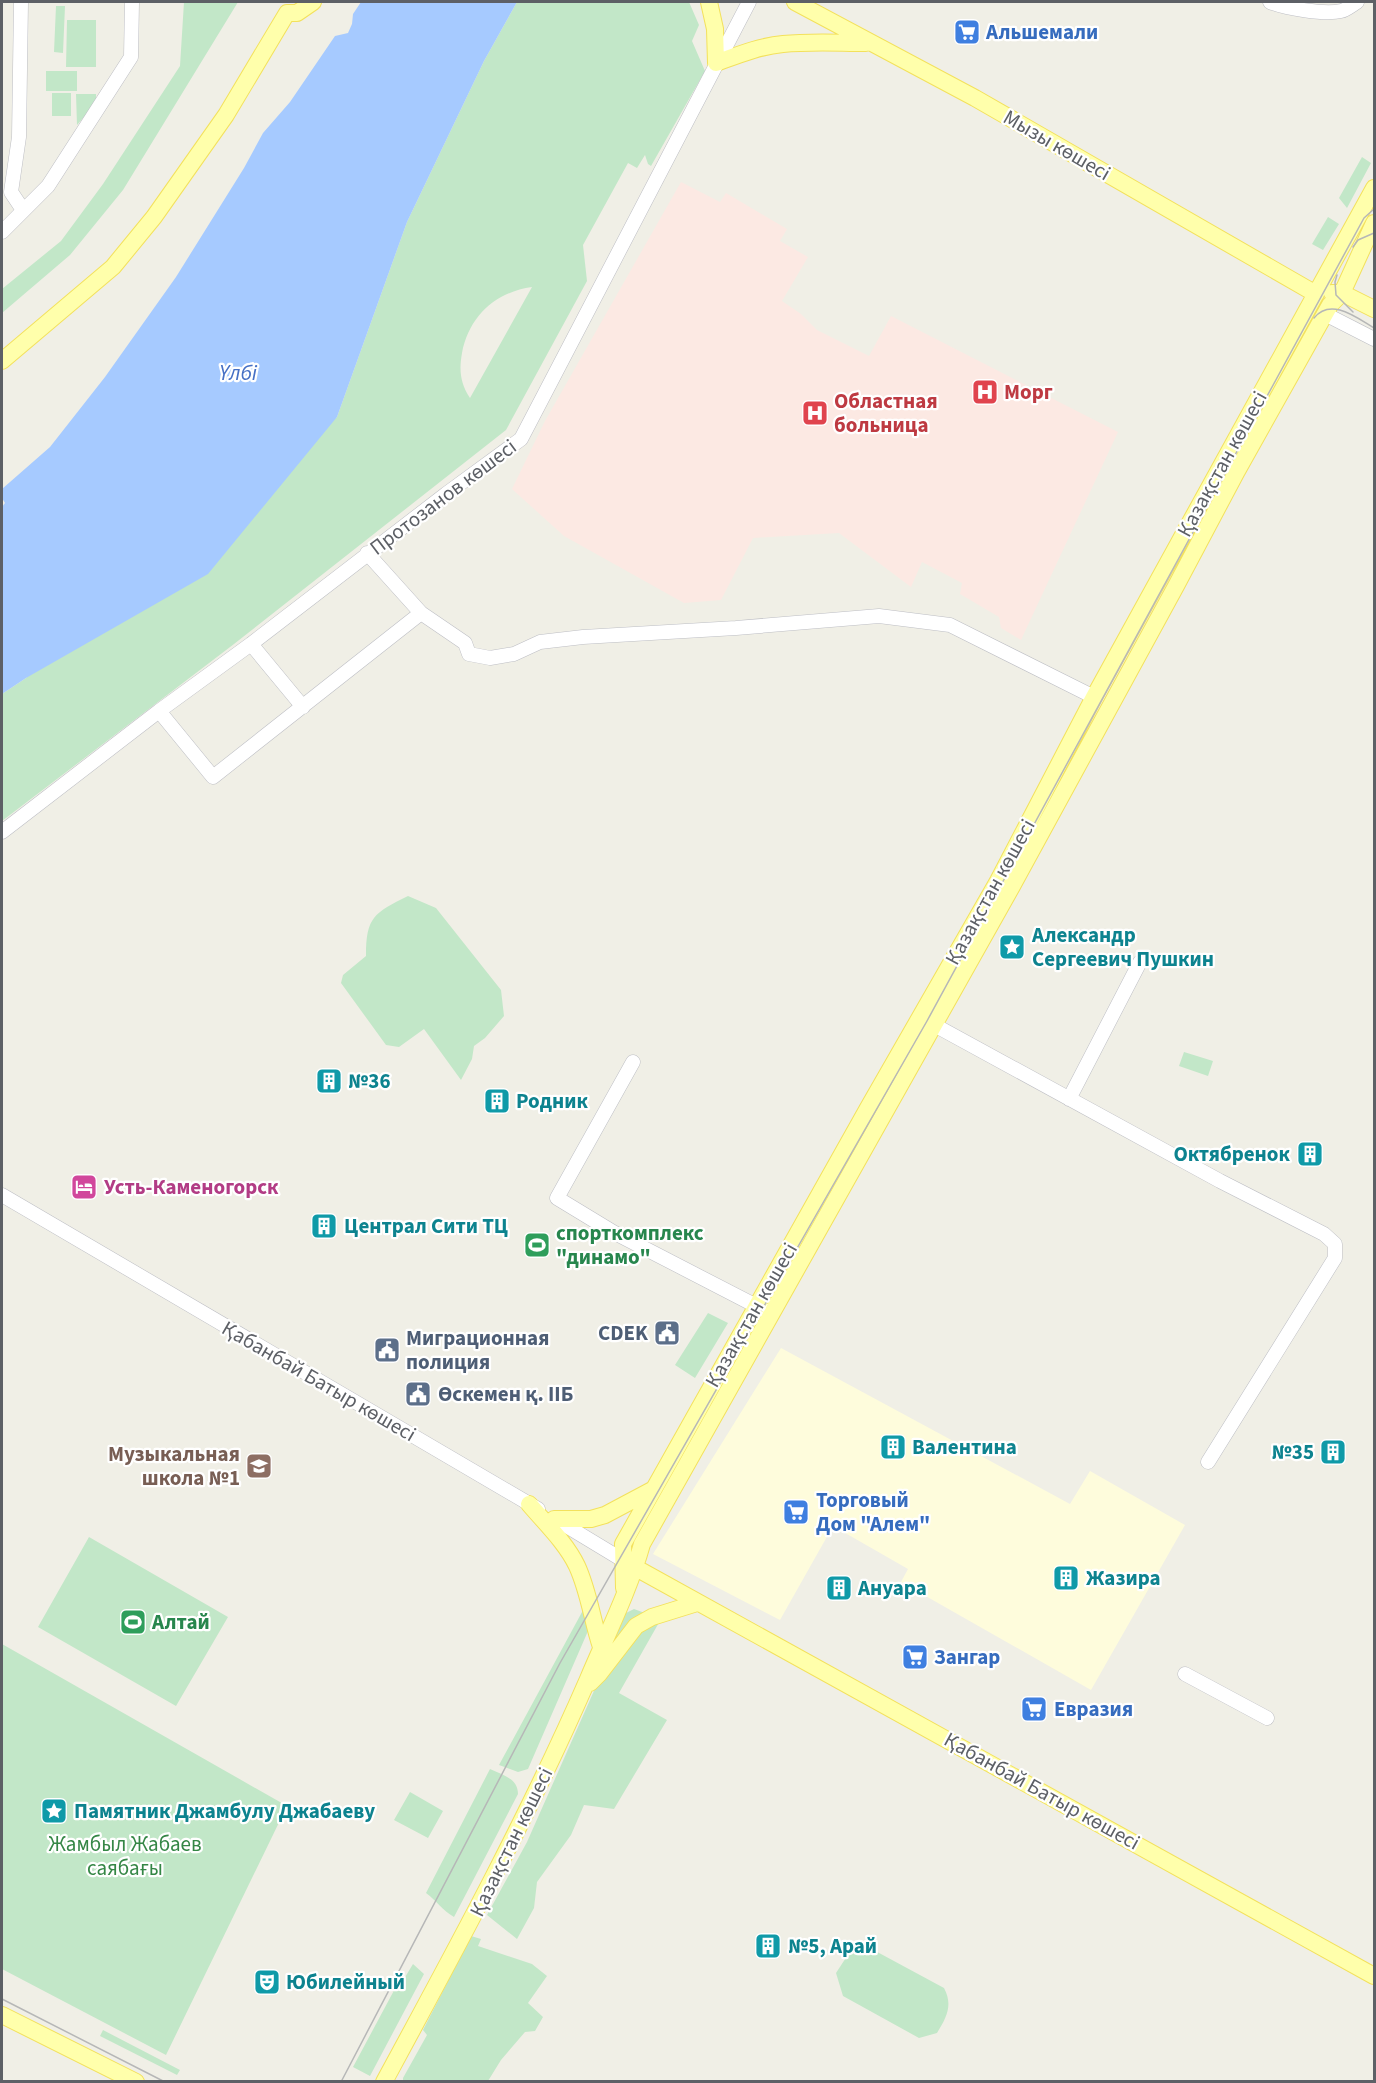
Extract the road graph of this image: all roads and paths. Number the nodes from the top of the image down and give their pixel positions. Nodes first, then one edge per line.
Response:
1 (21, 2) edge
2 (132, 2) edge
3 (313, 2) edge
4 (709, 2) edge
5 (749, 2) edge
6 (795, 2) edge
7 (1270, 2) edge
8 (1357, 2) edge
9 (285, 7) edge
10 (871, 43) junction
11 (716, 63) junction
12 (1374, 188) edge
13 (23, 210) junction
14 (1374, 223) edge
15 (2, 232) edge
16 (1331, 267) junction
17 (1290, 279) junction
18 (1342, 293) junction
19 (1316, 294) junction
20 (1374, 309) edge
21 (1325, 314) junction
22 (1301, 321) junction
23 (1374, 339) edge
24 (2, 361) edge
25 (1229, 467) junction
26 (368, 554) junction
27 (421, 613) junction
28 (251, 644) junction
29 (1094, 697) junction
30 (1111, 705) junction
31 (303, 708) junction
32 (159, 711) junction
33 (2, 832) edge
34 (1140, 962) dead end
35 (927, 1021) junction
36 (633, 1062) dead end
37 (1069, 1099) junction
38 (867, 1108) junction
39 (883, 1117) junction
40 (2, 1195) edge
41 (757, 1306) junction
42 (773, 1314) junction
43 (1208, 1462) dead end
44 (652, 1490) junction
45 (529, 1504) junction
46 (554, 1519) junction
47 (629, 1564) junction
48 (702, 1606) junction
49 (602, 1647) junction
50 (1185, 1674) dead end
51 (583, 1689) junction
52 (1268, 1718) dead end
53 (1374, 1976) edge
54 (2, 2015) edge
55 (136, 2082) edge
56 (384, 2082) edge

1 - 13 street
2 - 13 street
3 - 9 main road
4 - 11 main road
5 - 11 street, Протозанов көшесі
6 - 10 main road, Мызы көшесі
7 - 8 street
9 - 24 main road
10 - 11 main road
10 - 17 main road, Мызы көшесі
11 - 26 street, Протозанов көшесі
12 - 16 main road, Қазақстан көшесі
13 - 15 street
14 - 18 main road, Қазақстан көшесі
16 - 17 main road
16 - 19 main road, Қазақстан көшесі
17 - 19 main road, Мызы көшесі
17 - 22 main road
18 - 19 main road
18 - 20 main road
18 - 21 main road, Қазақстан көшесі
19 - 22 main road, Қазақстан көшесі
21 - 23 street
21 - 25 main road, Қазақстан көшесі
22 - 25 main road, Қазақстан көшесі
25 - 29 main road, Қазақстан көшесі
25 - 30 main road, Қазақстан көшесі
26 - 27 street
26 - 28 street, Протозанов көшесі
27 - 29 street
27 - 31 street
28 - 31 street
28 - 32 street, Протозанов көшесі
29 - 30 main road
29 - 35 main road, Қазақстан көшесі
30 - 35 main road, Қазақстан көшесі
31 - 32 street
32 - 33 street, Протозанов көшесі
34 - 37 street
35 - 37 street
35 - 38 main road, Қазақстан көшесі
35 - 39 main road, Қазақстан көшесі
36 - 41 street
37 - 43 street
38 - 39 main road
38 - 41 main road, Қазақстан көшесі
39 - 42 main road, Қазақстан көшесі
40 - 45 street, Қабанбай Батыр көшесі
41 - 42 street
41 - 44 main road, Қазақстан көшесі
42 - 47 main road, Қазақстан көшесі
44 - 46 main road
44 - 47 main road, Қазақстан көшесі
45 - 46 street, Қабанбай Батыр көшесі
45 - 49 main road
46 - 47 street, Қабанбай Батыр көшесі
47 - 48 main road, Қабанбай Батыр көшесі
47 - 49 main road, Қазақстан көшесі
48 - 51 main road
48 - 53 main road, Қабанбай Батыр көшесі
49 - 51 main road, Қазақстан көшесі
50 - 52 street
51 - 56 main road, Қазақстан көшесі
54 - 55 main road

